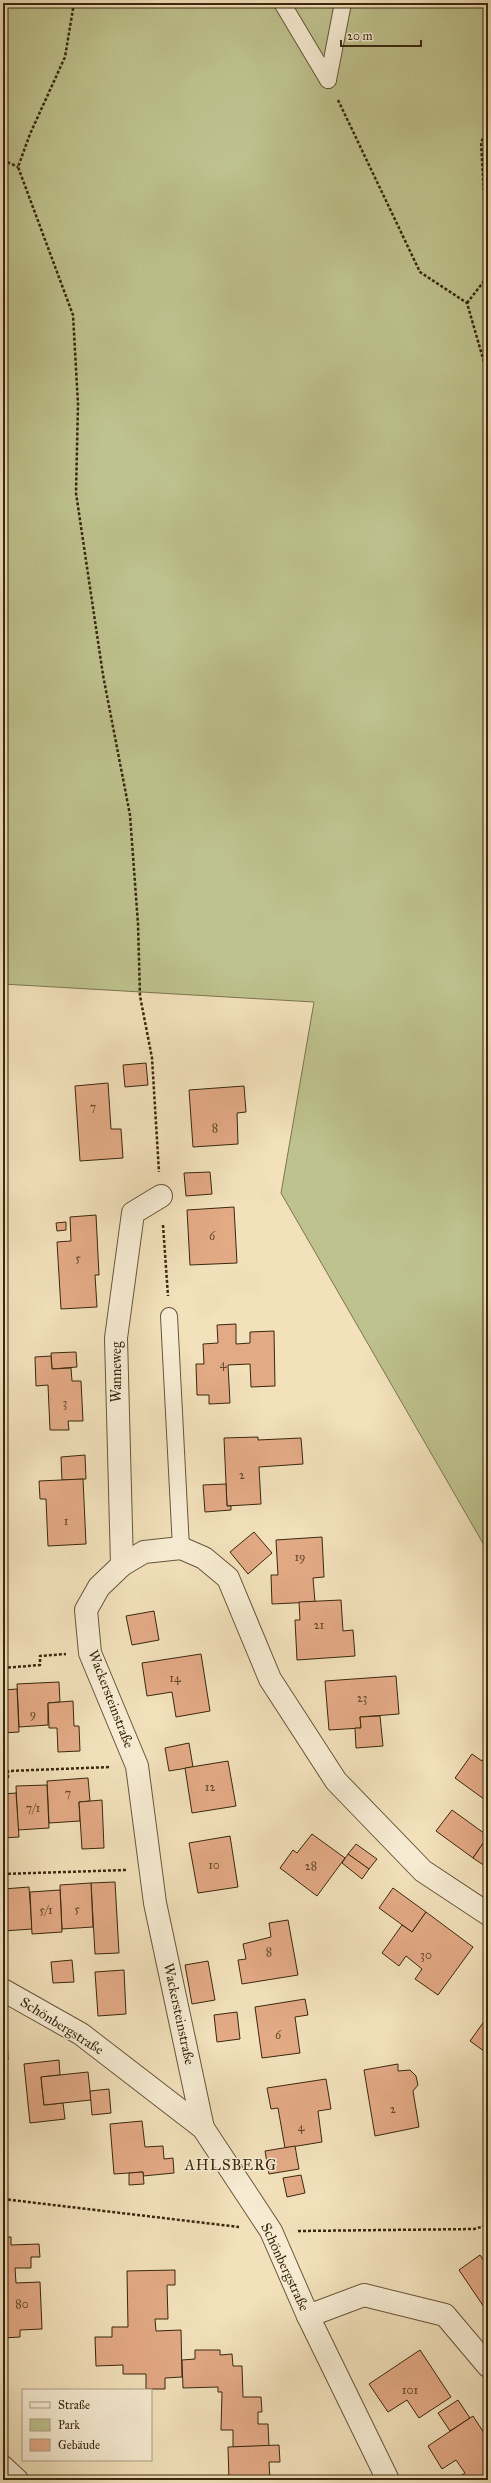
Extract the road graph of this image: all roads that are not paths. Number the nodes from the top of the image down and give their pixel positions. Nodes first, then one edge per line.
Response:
1 (282, 3) edge
2 (343, 3) edge
3 (161, 1196) road end
4 (169, 1316) road end
5 (181, 1548) junction
6 (122, 1564) junction
7 (488, 1914) edge
8 (3, 1990) edge
9 (203, 2128) junction
10 (308, 2316) junction
11 (488, 2366) edge
12 (3, 2467) edge
13 (17, 2480) edge
14 (388, 2480) edge

1 - 2 lane
3 - 6 street, Wanneweg
4 - 5 lane
5 - 6 street, Wackersteinstraße
5 - 7 street, Wackersteinstraße
6 - 9 street, Wackersteinstraße
8 - 9 street, Schönbergstraße
9 - 10 street, Schönbergstraße
10 - 11 street
10 - 14 street, Schönbergstraße
12 - 13 street

